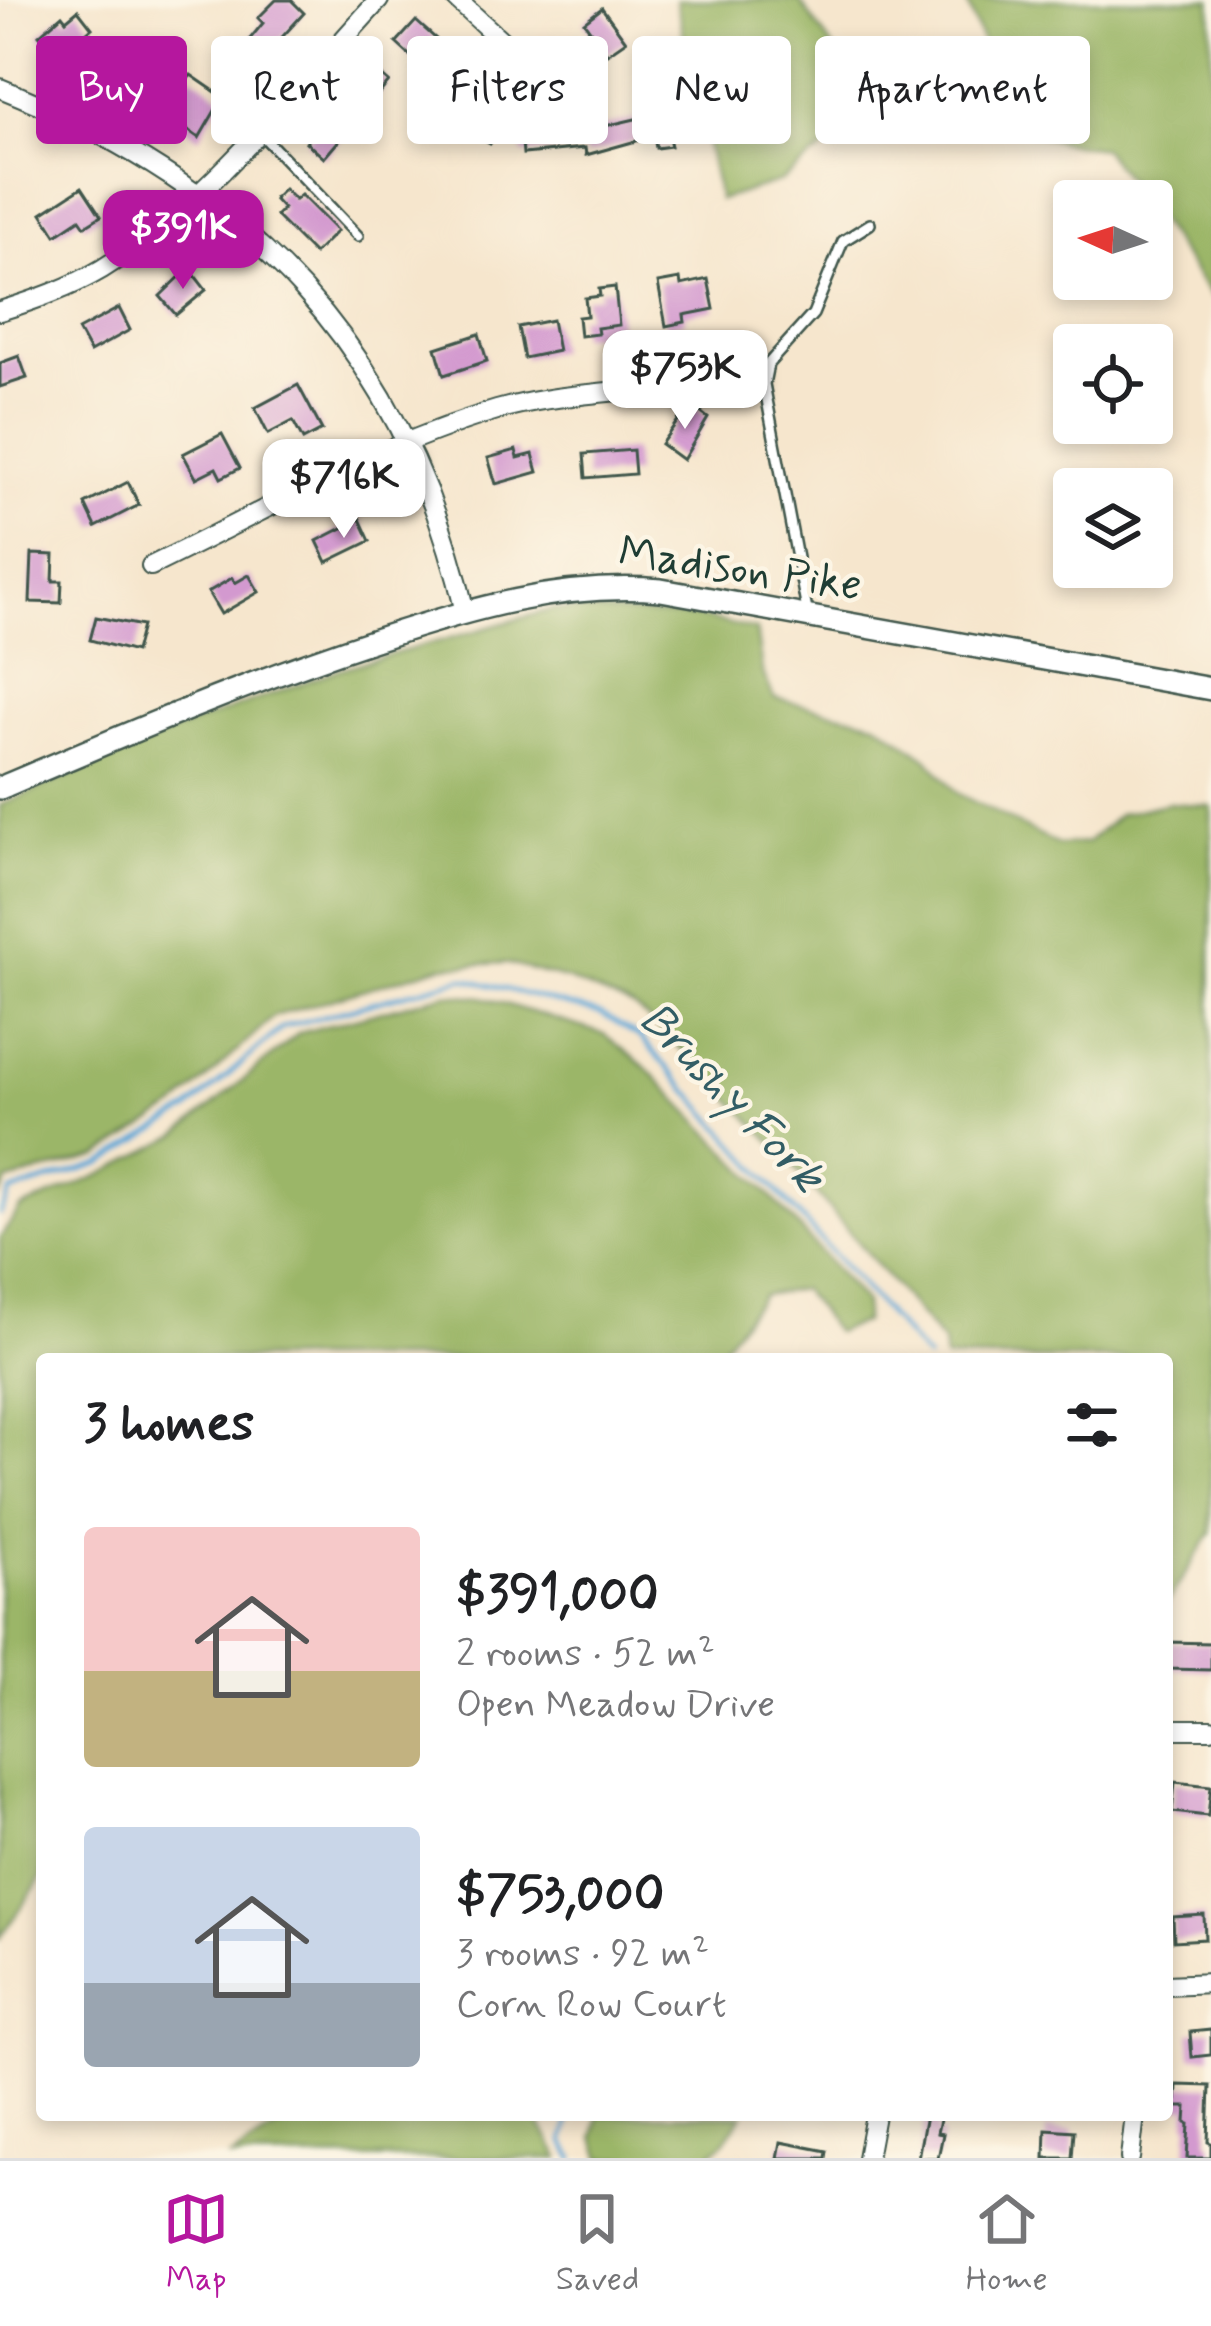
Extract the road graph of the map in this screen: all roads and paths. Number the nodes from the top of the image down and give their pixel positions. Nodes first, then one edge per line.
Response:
1 (379, 0) edge
2 (457, 0) edge
3 (346, 36) edge
4 (496, 36) edge
5 (0, 88) edge
6 (246, 144) edge
7 (270, 144) edge
8 (199, 194) junction
9 (870, 224) dead end
10 (358, 236) dead end
11 (0, 311) edge
12 (626, 390) dead end
13 (407, 442) junction
14 (152, 566) dead end
15 (465, 612) junction
16 (808, 616) junction
17 (1211, 689) edge
18 (0, 788) edge
19 (1174, 1729) dead end
20 (1211, 1729) edge
21 (1211, 1983) edge
22 (1173, 1984) edge
23 (874, 2121) edge
24 (1134, 2121) edge
25 (867, 2158) edge
26 (1130, 2158) edge

1 - 3 street
2 - 4 street
5 - 8 street
6 - 8 street
7 - 10 lane
8 - 11 street
8 - 13 street
9 - 16 lane
12 - 13 street
13 - 14 street
13 - 15 street
15 - 16 street, Madison Pike
15 - 18 street, Madison Pike
16 - 17 street, Madison Pike
19 - 20 street
21 - 22 street
23 - 25 street
24 - 26 street

